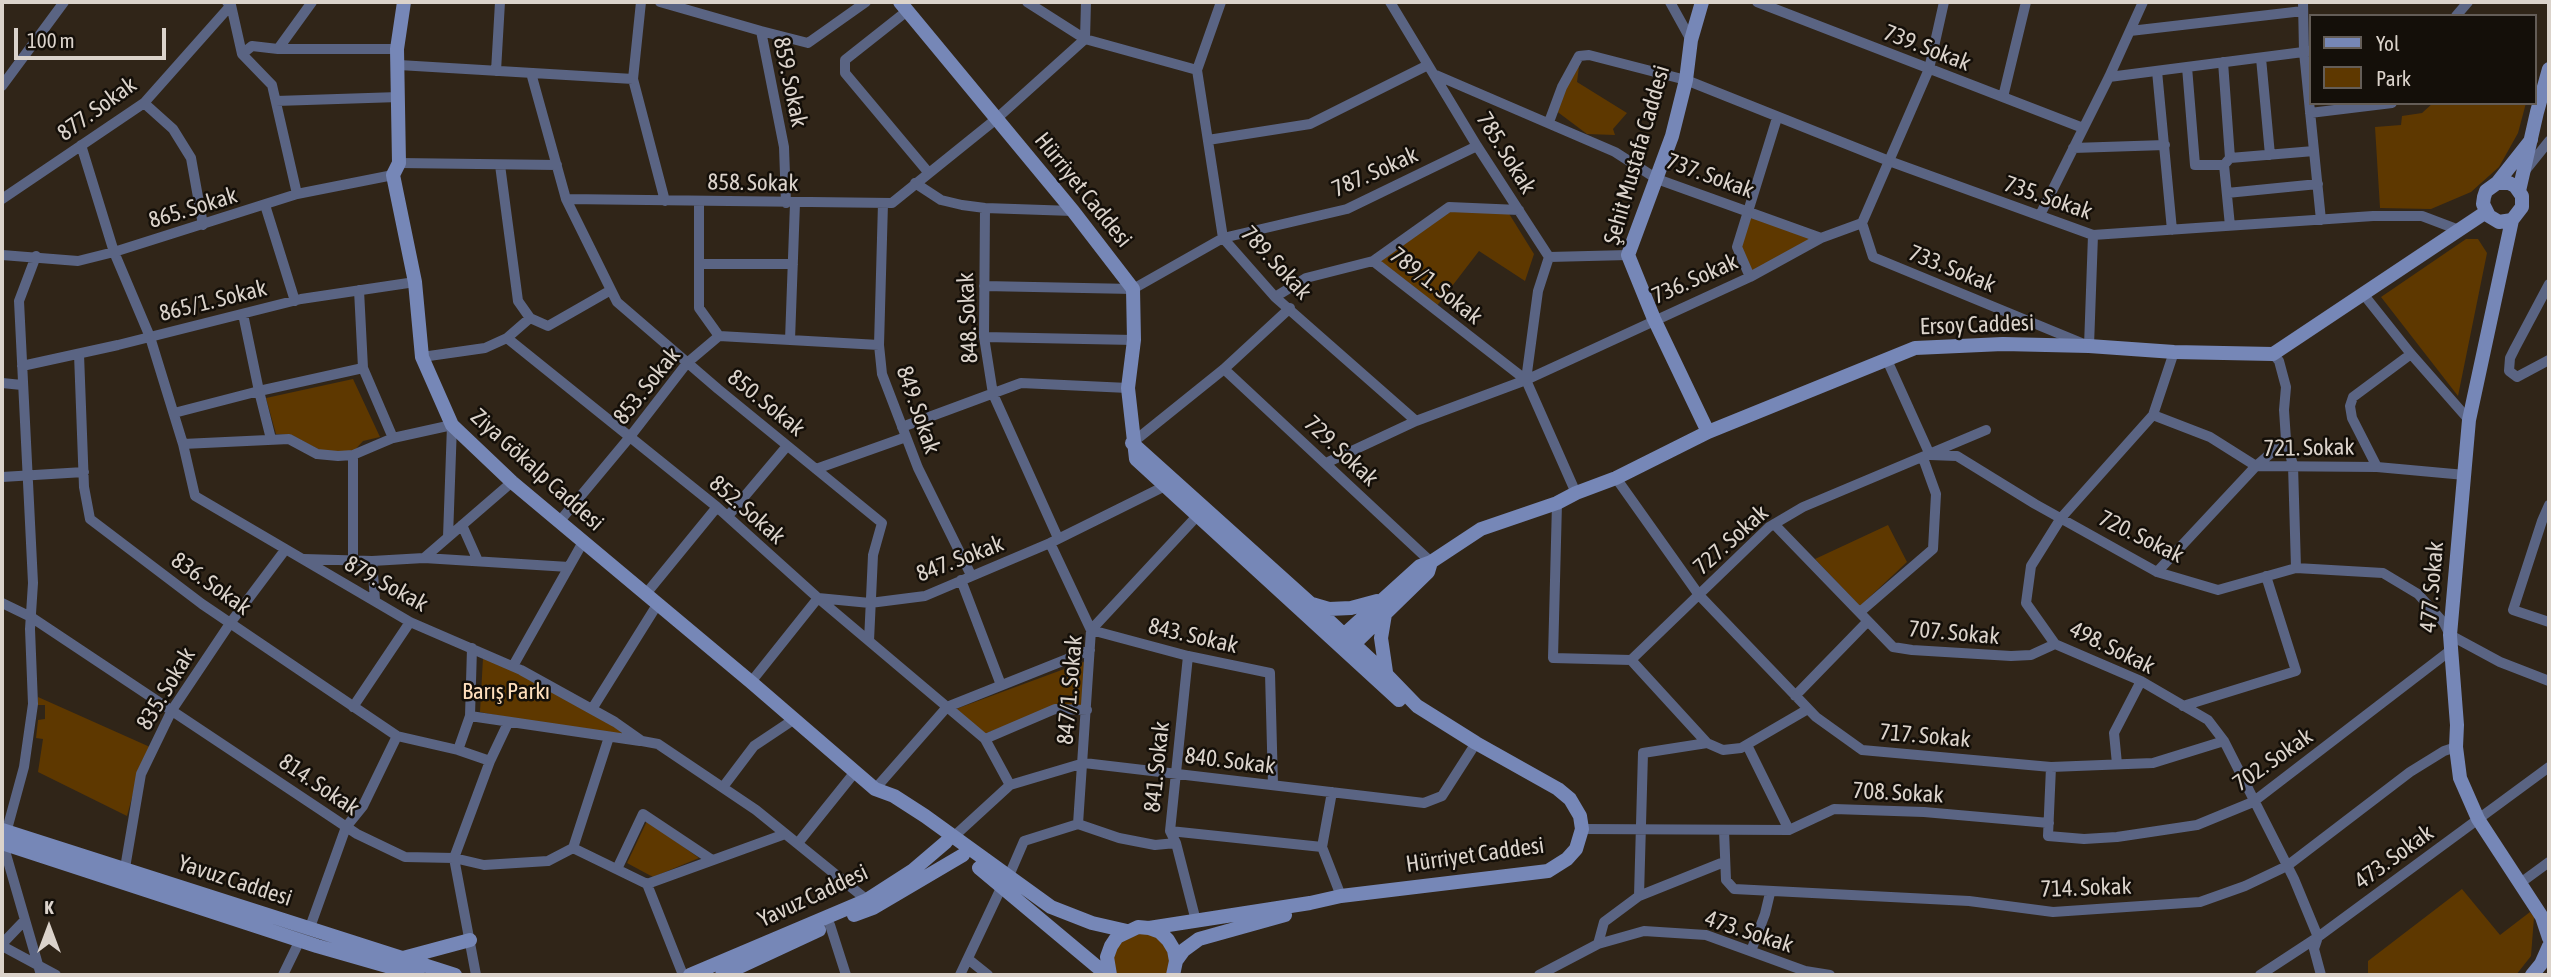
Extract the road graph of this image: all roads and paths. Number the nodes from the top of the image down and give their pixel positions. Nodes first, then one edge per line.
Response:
1 (64, 2) edge
2 (311, 2) edge
3 (404, 2) edge
4 (500, 2) edge
5 (641, 2) edge
6 (660, 2) edge
7 (866, 2) edge
8 (1027, 2) edge
9 (1086, 2) edge
10 (1221, 2) edge
11 (1390, 2) edge
12 (1670, 2) edge
13 (1702, 2) edge
14 (1757, 2) edge
15 (1944, 2) edge
16 (2026, 2) edge
17 (2143, 2) edge
18 (229, 4) edge
19 (904, 6) edge
20 (2303, 7) edge
21 (761, 31) junction
22 (2130, 31) junction
23 (1085, 39) junction
24 (1691, 40) junction
25 (278, 49) junction
26 (397, 49) junction
27 (2308, 52) edge
28 (242, 54) junction
29 (2261, 58) junction
30 (2223, 62) junction
31 (399, 65) junction
32 (1428, 65) junction
33 (2187, 67) junction
34 (1929, 69) junction
35 (2549, 69) edge
36 (1197, 70) junction
37 (496, 71) junction
38 (2157, 71) junction
39 (531, 73) junction
40 (1436, 75) junction
41 (2109, 77) junction
42 (633, 79) junction
43 (1686, 80) junction
44 (2, 86) edge
45 (2539, 91) edge
46 (399, 97) junction
47 (2003, 97) junction
48 (276, 101) junction
49 (144, 103) junction
50 (2376, 105) edge
51 (2537, 105) edge
52 (2310, 113) junction
53 (1777, 118) junction
54 (995, 120) junction
55 (1549, 121) junction
56 (2083, 128) junction
57 (2531, 139) junction
58 (1208, 140) junction
59 (2549, 141) edge
60 (81, 145) junction
61 (2165, 145) junction
62 (1477, 146) junction
63 (2073, 148) junction
64 (2314, 152) junction
65 (2270, 155) junction
66 (1889, 161) junction
67 (2227, 161) junction
68 (500, 165) junction
69 (557, 165) junction
70 (396, 169) junction
71 (928, 172) junction
72 (2524, 172) junction
73 (1657, 179) junction
74 (915, 183) junction
75 (2497, 183) junction
76 (2318, 184) junction
77 (2519, 191) junction
78 (2227, 193) junction
79 (296, 194) junction
80 (2, 199) edge
81 (566, 199) junction
82 (665, 201) junction
83 (699, 201) junction
84 (790, 203) junction
85 (883, 203) junction
86 (265, 205) junction
87 (985, 208) junction
88 (1518, 209) junction
89 (1747, 210) junction
90 (1073, 211) junction
91 (2486, 212) junction
92 (2040, 215) junction
93 (2321, 220) junction
94 (2512, 220) junction
95 (1862, 223) junction
96 (203, 225) junction
97 (2230, 226) junction
98 (2172, 230) junction
99 (2459, 230) junction
100 (2094, 235) junction
101 (1223, 238) junction
102 (1821, 238) junction
103 (114, 252) junction
104 (2, 254) edge
105 (1628, 255) junction
106 (36, 256) junction
107 (1549, 257) junction
108 (1373, 261) junction
109 (699, 264) junction
110 (793, 264) junction
111 (1750, 276) junction
112 (415, 282) junction
113 (2549, 284) edge
114 (984, 286) junction
115 (1133, 289) junction
116 (359, 290) junction
117 (611, 290) junction
118 (2364, 295) junction
119 (1275, 297) junction
120 (295, 301) junction
121 (1290, 308) junction
122 (243, 314) junction
123 (530, 318) junction
124 (1654, 319) junction
125 (719, 336) junction
126 (150, 337) junction
127 (984, 337) junction
128 (507, 338) junction
129 (790, 340) junction
130 (1134, 340) junction
131 (879, 345) junction
132 (2089, 346) junction
133 (2174, 352) junction
134 (79, 354) junction
135 (2273, 354) junction
136 (2411, 354) junction
137 (422, 357) junction
138 (1887, 359) junction
139 (2549, 360) edge
140 (687, 363) junction
141 (22, 366) junction
142 (363, 368) junction
143 (1224, 369) junction
144 (1526, 380) junction
145 (2, 383) edge
146 (22, 385) junction
147 (1128, 388) junction
148 (258, 391) junction
149 (993, 394) junction
150 (174, 413) junction
151 (2153, 415) junction
152 (2469, 420) junction
153 (1416, 421) junction
154 (452, 425) junction
155 (902, 427) junction
156 (1986, 430) dead end
157 (1708, 432) junction
158 (393, 438) junction
159 (629, 438) junction
160 (906, 438) junction
161 (271, 439) junction
162 (2286, 440) junction
163 (183, 443) junction
164 (1132, 443) junction
165 (787, 446) junction
166 (353, 455) junction
167 (1926, 457) junction
168 (1326, 463) junction
169 (2292, 465) junction
170 (2256, 466) junction
171 (2377, 467) junction
172 (816, 469) junction
173 (84, 472) junction
174 (2465, 475) junction
175 (26, 476) junction
176 (2, 477) edge
177 (1616, 478) junction
178 (512, 482) junction
179 (1165, 486) junction
180 (1576, 493) junction
181 (1557, 503) junction
182 (2549, 505) edge
183 (717, 507) junction
184 (1198, 515) junction
185 (728, 516) junction
186 (2061, 518) junction
187 (559, 522) junction
188 (1774, 524) junction
189 (462, 525) junction
190 (448, 537) junction
191 (1054, 541) junction
192 (583, 542) junction
193 (285, 550) junction
194 (424, 558) junction
195 (303, 559) junction
196 (353, 560) junction
197 (372, 561) junction
198 (478, 561) junction
199 (1431, 562) junction
200 (569, 566) junction
201 (2296, 568) junction
202 (2157, 572) junction
203 (971, 575) junction
204 (2266, 576) junction
205 (961, 580) junction
206 (645, 595) junction
207 (1699, 595) junction
208 (818, 598) junction
209 (375, 600) junction
210 (2, 603) edge
211 (870, 603) junction
212 (1311, 604) junction
213 (657, 605) junction
214 (1384, 607) junction
215 (1860, 612) junction
216 (31, 617) junction
217 (1868, 621) junction
218 (231, 622) junction
219 (410, 622) junction
220 (2549, 622) edge
221 (1091, 630) junction
222 (869, 641) junction
223 (1345, 643) junction
224 (2450, 643) junction
225 (2055, 644) junction
226 (472, 648) junction
227 (1090, 650) junction
228 (1188, 656) junction
229 (1631, 660) junction
230 (513, 666) junction
231 (1386, 674) junction
232 (2549, 679) edge
233 (751, 681) junction
234 (2141, 681) junction
235 (1001, 685) junction
236 (1795, 696) junction
237 (1417, 706) junction
238 (2183, 706) junction
239 (353, 707) junction
240 (947, 707) junction
241 (592, 709) junction
242 (1808, 709) junction
243 (172, 710) junction
244 (1087, 710) junction
245 (471, 716) junction
246 (793, 720) junction
247 (508, 723) junction
248 (397, 736) junction
249 (609, 737) junction
250 (985, 739) junction
251 (642, 741) junction
252 (2224, 741) junction
253 (1476, 743) junction
254 (1707, 743) junction
255 (1747, 745) junction
256 (2456, 747) junction
257 (458, 750) junction
258 (490, 761) junction
259 (1083, 763) junction
260 (2117, 764) junction
261 (2051, 767) junction
262 (2549, 767) edge
263 (855, 772) junction
264 (1176, 774) junction
265 (1010, 785) junction
266 (1273, 785) junction
267 (723, 787) junction
268 (875, 789) junction
269 (1332, 792) junction
270 (2253, 802) junction
271 (2478, 819) junction
272 (2049, 823) junction
273 (968, 824) junction
274 (1078, 824) junction
275 (346, 827) junction
276 (1582, 829) junction
277 (1724, 830) junction
278 (1789, 830) junction
279 (1170, 831) junction
280 (1642, 831) junction
281 (785, 834) junction
282 (4, 837) edge
283 (950, 840) junction
284 (798, 843) junction
285 (1176, 843) junction
286 (1322, 847) junction
287 (573, 848) junction
288 (967, 853) junction
289 (454, 858) junction
290 (712, 860) junction
291 (1724, 862) junction
292 (2549, 862) edge
293 (2287, 866) junction
294 (125, 868) junction
295 (617, 869) junction
296 (647, 884) junction
297 (2519, 884) junction
298 (1011, 886) junction
299 (1770, 892) junction
300 (1341, 896) junction
301 (1639, 896) junction
302 (867, 900) junction
303 (1310, 903) junction
304 (24, 921) junction
305 (1196, 921) junction
306 (830, 925) junction
307 (1149, 928) junction
308 (1127, 931) junction
309 (304, 935) junction
310 (2318, 937) junction
311 (2549, 938) edge
312 (470, 940) junction
313 (1598, 944) junction
314 (2, 945) edge
315 (2549, 946) edge
316 (1751, 951) junction
317 (401, 958) junction
318 (968, 959) junction
319 (748, 970) edge
320 (40, 971) edge
321 (1175, 971) edge
322 (57, 975) edge
323 (284, 975) edge
324 (418, 975) edge
325 (455, 975) edge
326 (477, 975) edge
327 (683, 975) edge
328 (690, 975) edge
329 (722, 975) edge
330 (846, 975) edge
331 (960, 975) edge
332 (988, 975) edge
333 (1108, 975) edge
334 (1539, 975) edge
335 (1830, 975) edge
336 (2260, 975) edge
337 (2321, 975) edge
338 (2532, 975) edge

1 - 44 street
2 - 25 street
3 - 26 main road, Ziya Gökalp Caddesi
4 - 37 street
5 - 42 street
6 - 21 street, 859. Sokak
7 - 21 street
8 - 23 street
9 - 23 street
10 - 36 street, 789. Sokak
11 - 32 street, 785. Sokak
12 - 24 street
13 - 24 main road, Şehit Mustafa Caddesi
14 - 34 street, 739. Sokak
15 - 34 street
16 - 47 street
17 - 22 street
18 - 28 street
18 - 49 street, 877. Sokak
19 - 54 main road, Hürriyet Caddesi
19 - 71 street
20 - 22 street
20 - 27 street
21 - 84 street, 859. Sokak
22 - 41 street
23 - 36 street
23 - 54 street
24 - 43 main road, Şehit Mustafa Caddesi
25 - 26 street
25 - 28 street
26 - 31 main road, Ziya Gökalp Caddesi
27 - 29 street
27 - 52 street
28 - 48 street
29 - 30 street
29 - 65 street
30 - 33 street
30 - 67 street
31 - 37 street
31 - 46 main road, Ziya Gökalp Caddesi
32 - 40 street, 785. Sokak
32 - 58 street
33 - 38 street
33 - 67 street
34 - 47 street, 739. Sokak
34 - 66 street
35 - 45 main road
36 - 58 street, 789. Sokak
37 - 39 street
38 - 41 street
38 - 61 street
39 - 42 street
39 - 69 street
40 - 55 street, 737. Sokak
40 - 62 street, 785. Sokak
41 - 56 street
42 - 82 street
43 - 53 street, 735. Sokak
43 - 55 street, 735. Sokak
43 - 73 main road, Şehit Mustafa Caddesi
46 - 48 street
46 - 70 main road, Ziya Gökalp Caddesi
47 - 56 street, 739. Sokak
48 - 79 street
49 - 60 street, 877. Sokak
49 - 96 street
50 - 52 street
51 - 57 main road
52 - 64 street
53 - 66 street, 735. Sokak
53 - 89 street
54 - 71 street
54 - 90 main road, Hürriyet Caddesi
55 - 73 street, 737. Sokak
56 - 63 street
57 - 72 main road
57 - 75 main road
58 - 101 street, 789. Sokak
59 - 72 street
60 - 80 street, 877. Sokak
60 - 103 street, 879. Sokak
61 - 63 street
61 - 98 street
62 - 88 street, 785. Sokak
62 - 101 street, 787. Sokak
63 - 92 street
64 - 65 street
64 - 76 street
65 - 67 street
66 - 92 street, 735. Sokak
66 - 95 street
67 - 78 street
68 - 69 street, 865. Sokak
68 - 70 street, 865. Sokak
68 - 123 street
69 - 81 street
70 - 79 street, 865. Sokak
70 - 112 main road, Ziya Gökalp Caddesi
71 - 74 street
72 - 77 main road
73 - 89 street, 737. Sokak
73 - 105 main road, Şehit Mustafa Caddesi
74 - 85 street
74 - 87 street
75 - 77 main road
75 - 91 main road
76 - 78 street
76 - 93 street
77 - 94 main road
78 - 97 street
79 - 86 street, 865. Sokak
81 - 82 street, 858. Sokak
81 - 117 street
82 - 83 street, 858. Sokak
83 - 84 street, 858. Sokak
83 - 109 street
84 - 85 street, 858. Sokak
84 - 110 street, 859. Sokak
85 - 131 street, 849. Sokak
86 - 96 street, 865. Sokak
86 - 120 street
87 - 90 street
87 - 114 street, 848. Sokak
88 - 107 street, 785. Sokak
88 - 108 street
89 - 102 street, 737. Sokak
89 - 111 street
90 - 115 main road, Hürriyet Caddesi
91 - 94 main road
91 - 99 main road
92 - 100 street, 735. Sokak
93 - 97 street, 735. Sokak
93 - 99 street, 735. Sokak
94 - 152 main road, 477. Sokak
95 - 102 street, 736. Sokak
95 - 132 street, 733. Sokak
96 - 103 street, 865. Sokak
97 - 98 street, 735. Sokak
98 - 100 street, 735. Sokak
99 - 118 main road
100 - 132 street
101 - 115 street, 787. Sokak
101 - 119 street, 789. Sokak
102 - 111 street, 736. Sokak
103 - 106 street, 865. Sokak
103 - 126 street, 879. Sokak
104 - 106 street, 865. Sokak
105 - 107 street
105 - 124 main road, Şehit Mustafa Caddesi
106 - 141 street
107 - 144 street
108 - 119 street, 789/1. Sokak
108 - 144 street, 789/1. Sokak
109 - 110 street
109 - 125 street
110 - 129 street, 859. Sokak
111 - 124 street, 736. Sokak
112 - 116 street, 865/1. Sokak
112 - 137 main road, Ziya Gökalp Caddesi
113 - 139 street
114 - 115 street
114 - 127 street, 848. Sokak
115 - 130 main road
116 - 120 street, 865/1. Sokak
116 - 142 street
117 - 123 street
117 - 140 street, 850. Sokak
118 - 135 main road
118 - 136 street
119 - 121 street, 789. Sokak
120 - 122 street, 865/1. Sokak
121 - 143 street
121 - 153 street, 789. Sokak
122 - 126 street, 865/1. Sokak
122 - 148 street
123 - 128 street
124 - 144 street, 736. Sokak
124 - 157 main road, Şehit Mustafa Caddesi
125 - 129 street
125 - 140 street, 853. Sokak
126 - 134 street, 865/1. Sokak
126 - 150 street, 879. Sokak
127 - 130 street
127 - 149 street, 848. Sokak
128 - 137 street
128 - 159 street, 852. Sokak
129 - 131 street
130 - 147 main road
131 - 155 street, 849. Sokak
132 - 133 main road, Ersoy Caddesi
132 - 138 main road, Ersoy Caddesi
133 - 135 main road, Ersoy Caddesi
133 - 151 street, 498. Sokak
134 - 141 street, 865/1. Sokak
134 - 173 street, 836. Sokak
135 - 162 street
136 - 152 street
136 - 171 street
137 - 154 main road, Ziya Gökalp Caddesi
138 - 157 main road, Ersoy Caddesi
138 - 167 street
140 - 159 street, 853. Sokak
140 - 165 street, 850. Sokak
141 - 146 street
142 - 148 street
142 - 158 street
143 - 164 street
143 - 168 street, 729. Sokak
144 - 153 street, 736. Sokak
144 - 180 street
145 - 146 street
146 - 175 street
147 - 149 street
147 - 164 main road
148 - 150 street
148 - 161 street
149 - 155 street
149 - 191 street, 848. Sokak
150 - 163 street, 879. Sokak
151 - 170 street
151 - 186 street, 498. Sokak
152 - 174 main road, 477. Sokak
153 - 168 street, 736. Sokak
154 - 158 street
154 - 178 main road, Ziya Gökalp Caddesi
154 - 190 street
155 - 160 street, 849. Sokak
156 - 167 street, 727. Sokak
157 - 177 main road, Ersoy Caddesi
158 - 166 street
159 - 183 street, 852. Sokak
159 - 187 street, 853. Sokak
160 - 172 street
160 - 203 street, 849. Sokak
161 - 163 street
161 - 166 street
162 - 169 street
162 - 170 street
163 - 193 street, 879. Sokak
164 - 179 main road
164 - 212 main road
165 - 172 street, 850. Sokak
165 - 185 street
166 - 196 street
167 - 186 street, 720. Sokak
167 - 188 street, 727. Sokak
167 - 215 street
168 - 199 street, 729. Sokak
169 - 170 street, 721. Sokak
169 - 171 street, 721. Sokak
169 - 201 street
170 - 202 street, 721. Sokak
171 - 174 street, 721. Sokak
172 - 211 street, 850. Sokak
173 - 175 street
173 - 218 street, 836. Sokak
174 - 224 main road, 477. Sokak
175 - 176 street
175 - 216 street
177 - 180 main road, Ersoy Caddesi
177 - 207 street, 717. Sokak
178 - 187 main road, Ziya Gökalp Caddesi
178 - 189 street
179 - 184 main road
179 - 191 street, 847. Sokak
180 - 181 main road, Ersoy Caddesi
181 - 199 main road, Ersoy Caddesi
181 - 229 street
182 - 220 street
183 - 185 street, 852. Sokak
183 - 206 street
184 - 221 street, 847/1. Sokak
184 - 223 main road
185 - 208 street, 852. Sokak
186 - 202 street, 720. Sokak
186 - 225 street, 498. Sokak
187 - 192 main road, Ziya Gökalp Caddesi
188 - 207 street, 727. Sokak
188 - 215 street, 707. Sokak
189 - 190 street
189 - 198 street
190 - 194 street
191 - 203 street, 847. Sokak
191 - 221 street
192 - 200 street
192 - 206 main road, Ziya Gökalp Caddesi
193 - 195 street, 879. Sokak
193 - 218 street, 835. Sokak
194 - 197 street
194 - 198 street
195 - 196 street
195 - 209 street, 879. Sokak
196 - 197 street
197 - 209 street
198 - 200 street
199 - 214 main road, Ersoy Caddesi
200 - 230 street
201 - 204 street, 720. Sokak
201 - 224 street, 720. Sokak
202 - 204 street, 720. Sokak
203 - 205 street, 847. Sokak
204 - 238 street
205 - 211 street, 847. Sokak
205 - 235 street
206 - 213 main road, Ziya Gökalp Caddesi
207 - 229 street, 727. Sokak
207 - 236 street, 717. Sokak
208 - 211 street, 847. Sokak
208 - 222 street, 852. Sokak
208 - 233 street
209 - 219 street, 879. Sokak
210 - 216 street, 814. Sokak
211 - 222 street, 850. Sokak
212 - 214 main road, Ersoy Caddesi
212 - 223 main road
213 - 233 main road, Ziya Gökalp Caddesi
213 - 241 street
214 - 223 main road, Ersoy Caddesi
214 - 231 main road
215 - 217 street, 707. Sokak
216 - 243 street, 814. Sokak
216 - 282 street
217 - 225 street, 707. Sokak
217 - 236 street
218 - 239 street, 836. Sokak
218 - 243 street, 835. Sokak
219 - 226 street, 879. Sokak
219 - 239 street
221 - 227 street, 847/1. Sokak
221 - 228 street, 843. Sokak
222 - 240 street, 852. Sokak
223 - 231 main road
223 - 237 main road
224 - 232 street
224 - 256 main road, 477. Sokak
224 - 270 street, 702. Sokak
225 - 234 street, 498. Sokak
226 - 230 street, 879. Sokak
226 - 245 street
227 - 235 street
227 - 244 street, 847/1. Sokak
228 - 264 street, 841. Sokak
228 - 266 street, 843. Sokak
229 - 254 street
230 - 241 street, 879. Sokak
231 - 237 main road
233 - 246 main road, Ziya Gökalp Caddesi
234 - 238 street, 498. Sokak
234 - 260 street
235 - 240 street
236 - 242 street, 717. Sokak
237 - 253 main road
238 - 252 street, 498. Sokak
239 - 248 street, 836. Sokak
240 - 250 street, 852. Sokak
240 - 268 street
241 - 251 street, 879. Sokak
242 - 255 street
242 - 261 street, 717. Sokak
243 - 275 street, 814. Sokak
243 - 294 street, 835. Sokak
244 - 250 street
244 - 259 street, 847/1. Sokak
245 - 247 street
245 - 257 street
246 - 263 main road, Ziya Gökalp Caddesi
246 - 267 street
247 - 249 street
247 - 258 street
248 - 257 street, 836. Sokak
248 - 275 street
249 - 251 street
249 - 287 street
250 - 265 street, 852. Sokak
251 - 267 street, 879. Sokak
252 - 260 street, 717. Sokak
252 - 270 street, 498. Sokak
253 - 269 street, 840. Sokak
253 - 276 main road
254 - 255 street
254 - 280 street
255 - 278 street
256 - 271 main road, 477. Sokak
256 - 293 street, 714. Sokak
257 - 258 street, 836. Sokak
258 - 289 street
259 - 264 street, 840. Sokak
259 - 265 street, 840. Sokak
259 - 274 street, 847/1. Sokak
260 - 261 street, 717. Sokak
261 - 272 street
262 - 271 street, 473. Sokak
263 - 268 main road, Ziya Gökalp Caddesi
263 - 284 street
264 - 266 street, 840. Sokak
264 - 279 street, 841. Sokak
265 - 273 street, 840. Sokak
266 - 269 street, 840. Sokak
267 - 281 street, 879. Sokak
268 - 283 main road, Ziya Gökalp Caddesi
269 - 286 street
270 - 272 street, 702. Sokak
270 - 293 street, 498. Sokak
271 - 297 main road, 477. Sokak
271 - 310 street, 473. Sokak
272 - 278 street, 708. Sokak
273 - 283 street, 840. Sokak
273 - 288 street
274 - 285 street
274 - 298 street
275 - 289 street, 814. Sokak
275 - 309 street
276 - 280 street, 708. Sokak
276 - 300 main road, Hürriyet Caddesi
277 - 278 street, 708. Sokak
277 - 280 street, 708. Sokak
277 - 291 street, 714. Sokak
279 - 285 street, 841. Sokak
279 - 286 street
280 - 301 street
281 - 284 street, 879. Sokak
281 - 290 street
282 - 294 main road, Yavuz Caddesi
282 - 304 street
282 - 309 main road, Yavuz Caddesi
283 - 288 main road, Ziya Gökalp Caddesi
283 - 302 main road, Yavuz Caddesi
284 - 302 street, 879. Sokak
285 - 305 street, 841. Sokak
286 - 300 street
287 - 289 street, 814. Sokak
287 - 295 street
288 - 298 main road, Ziya Gökalp Caddesi
288 - 306 main road, Yavuz Caddesi
289 - 312 street
290 - 295 street
290 - 296 street
291 - 299 street, 714. Sokak
291 - 301 street
292 - 297 street
293 - 299 street, 714. Sokak
293 - 310 street, 498. Sokak
294 - 309 main road, Yavuz Caddesi
295 - 296 street
296 - 327 street
297 - 311 main road, 477. Sokak
298 - 308 main road
298 - 318 street
298 - 333 main road
299 - 316 street
300 - 303 main road, Hürriyet Caddesi
301 - 313 street
302 - 328 main road, Yavuz Caddesi
303 - 305 main road
303 - 321 main road
304 - 314 street
304 - 320 street
305 - 307 main road
306 - 319 main road, Yavuz Caddesi
306 - 330 street
307 - 308 main road
307 - 321 main road
308 - 333 main road
309 - 317 main road, Yavuz Caddesi
309 - 323 street
309 - 324 main road, Yavuz Caddesi
310 - 336 street, 473. Sokak
310 - 337 street, 498. Sokak
312 - 317 main road
312 - 326 street
313 - 316 street, 473. Sokak
313 - 334 street, 473. Sokak
314 - 320 street
315 - 338 main road
316 - 335 street, 473. Sokak
317 - 325 main road, Yavuz Caddesi
318 - 331 street
318 - 332 street
319 - 329 main road, Yavuz Caddesi
320 - 322 street

